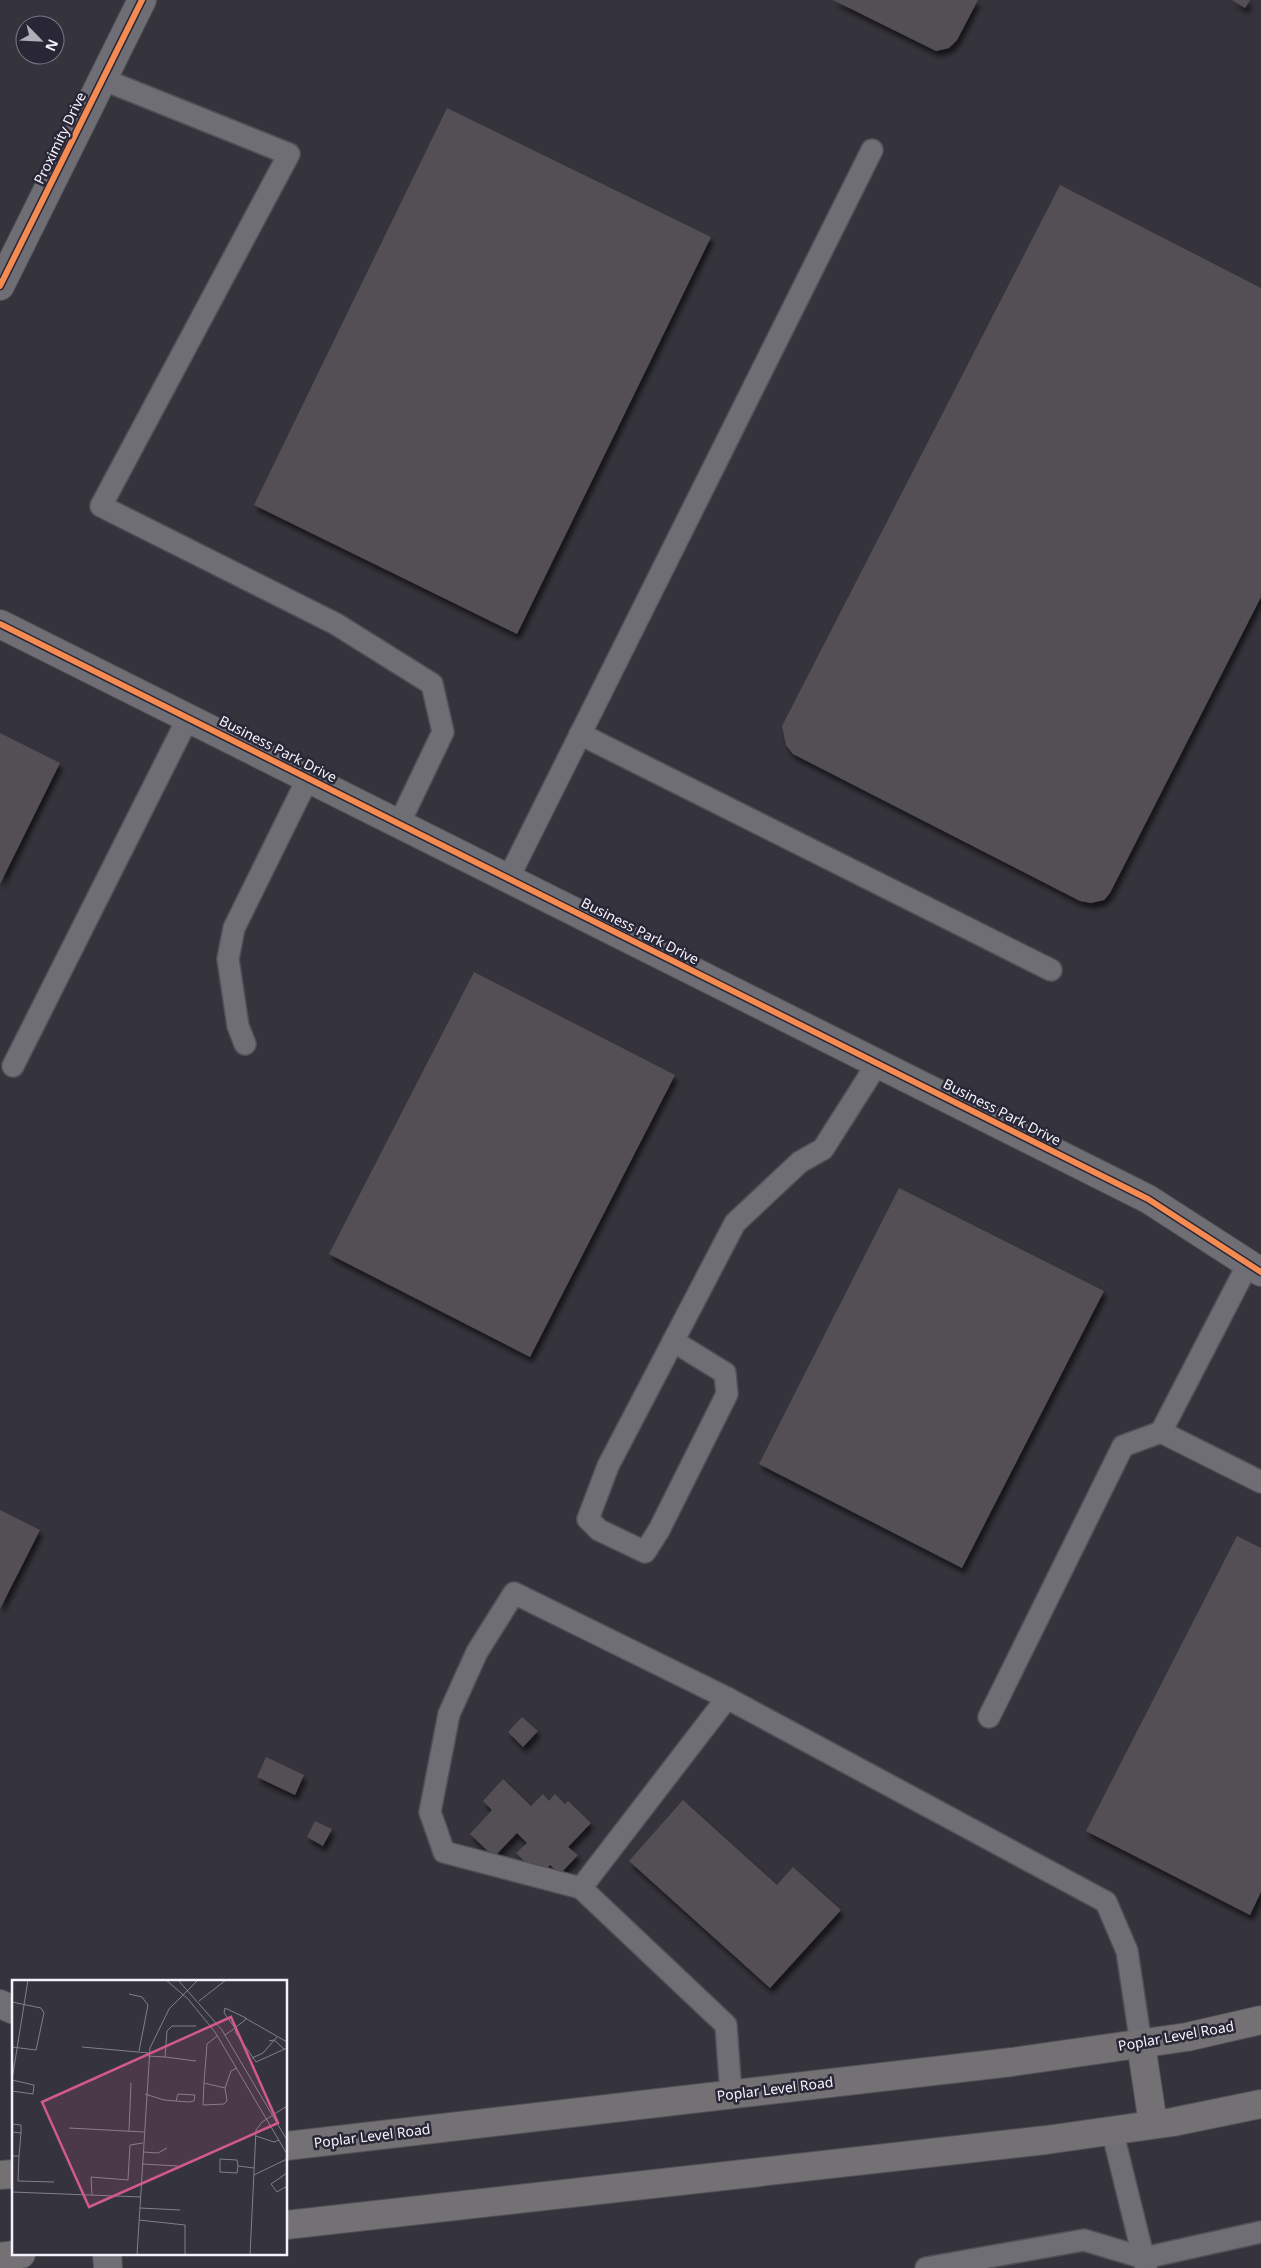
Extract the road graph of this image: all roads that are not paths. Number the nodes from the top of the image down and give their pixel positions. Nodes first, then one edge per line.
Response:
1 (142, 0) edge
2 (102, 79) junction
3 (872, 150) dead end
4 (0, 286) edge
5 (0, 624) edge
6 (188, 718) junction
7 (580, 734) junction
8 (308, 778) junction
9 (400, 824) junction
10 (508, 879) junction
11 (1051, 970) dead end
12 (244, 1044) dead end
13 (877, 1064) junction
14 (13, 1066) dead end
15 (1255, 1268) edge
16 (673, 1342) junction
17 (1161, 1432) junction
18 (1261, 1482) edge
19 (727, 1698) junction
20 (989, 1717) dead end
21 (581, 1888) junction
22 (0, 2004) edge
23 (12, 2009) edge
24 (1261, 2020) edge
25 (1141, 2044) junction
26 (731, 2094) junction
27 (1261, 2104) edge
28 (1153, 2124) junction
29 (1112, 2130) junction
30 (288, 2146) edge
31 (288, 2225) edge
32 (1261, 2232) edge
33 (1145, 2263) edge
34 (926, 2268) edge

1 - 2 street, Proximity Drive
2 - 4 street, Proximity Drive
2 - 9 lane
3 - 7 lane
5 - 6 street, Business Park Drive
6 - 8 street, Business Park Drive
6 - 14 lane
7 - 10 lane
7 - 11 lane
8 - 9 street, Business Park Drive
8 - 12 lane
9 - 10 street, Business Park Drive
10 - 13 street, Business Park Drive
13 - 15 street, Business Park Drive
13 - 16 lane
15 - 17 lane
16 - 16 lane
17 - 18 lane
17 - 20 lane
19 - 21 lane
19 - 21 lane
19 - 25 lane
21 - 26 lane
22 - 23 street
24 - 25 main road, Poplar Level Road
25 - 26 main road, Poplar Level Road
25 - 28 main road
26 - 30 main road, Poplar Level Road
27 - 28 main road
28 - 29 main road
29 - 31 main road
29 - 33 lane
32 - 33 lane
33 - 34 lane

